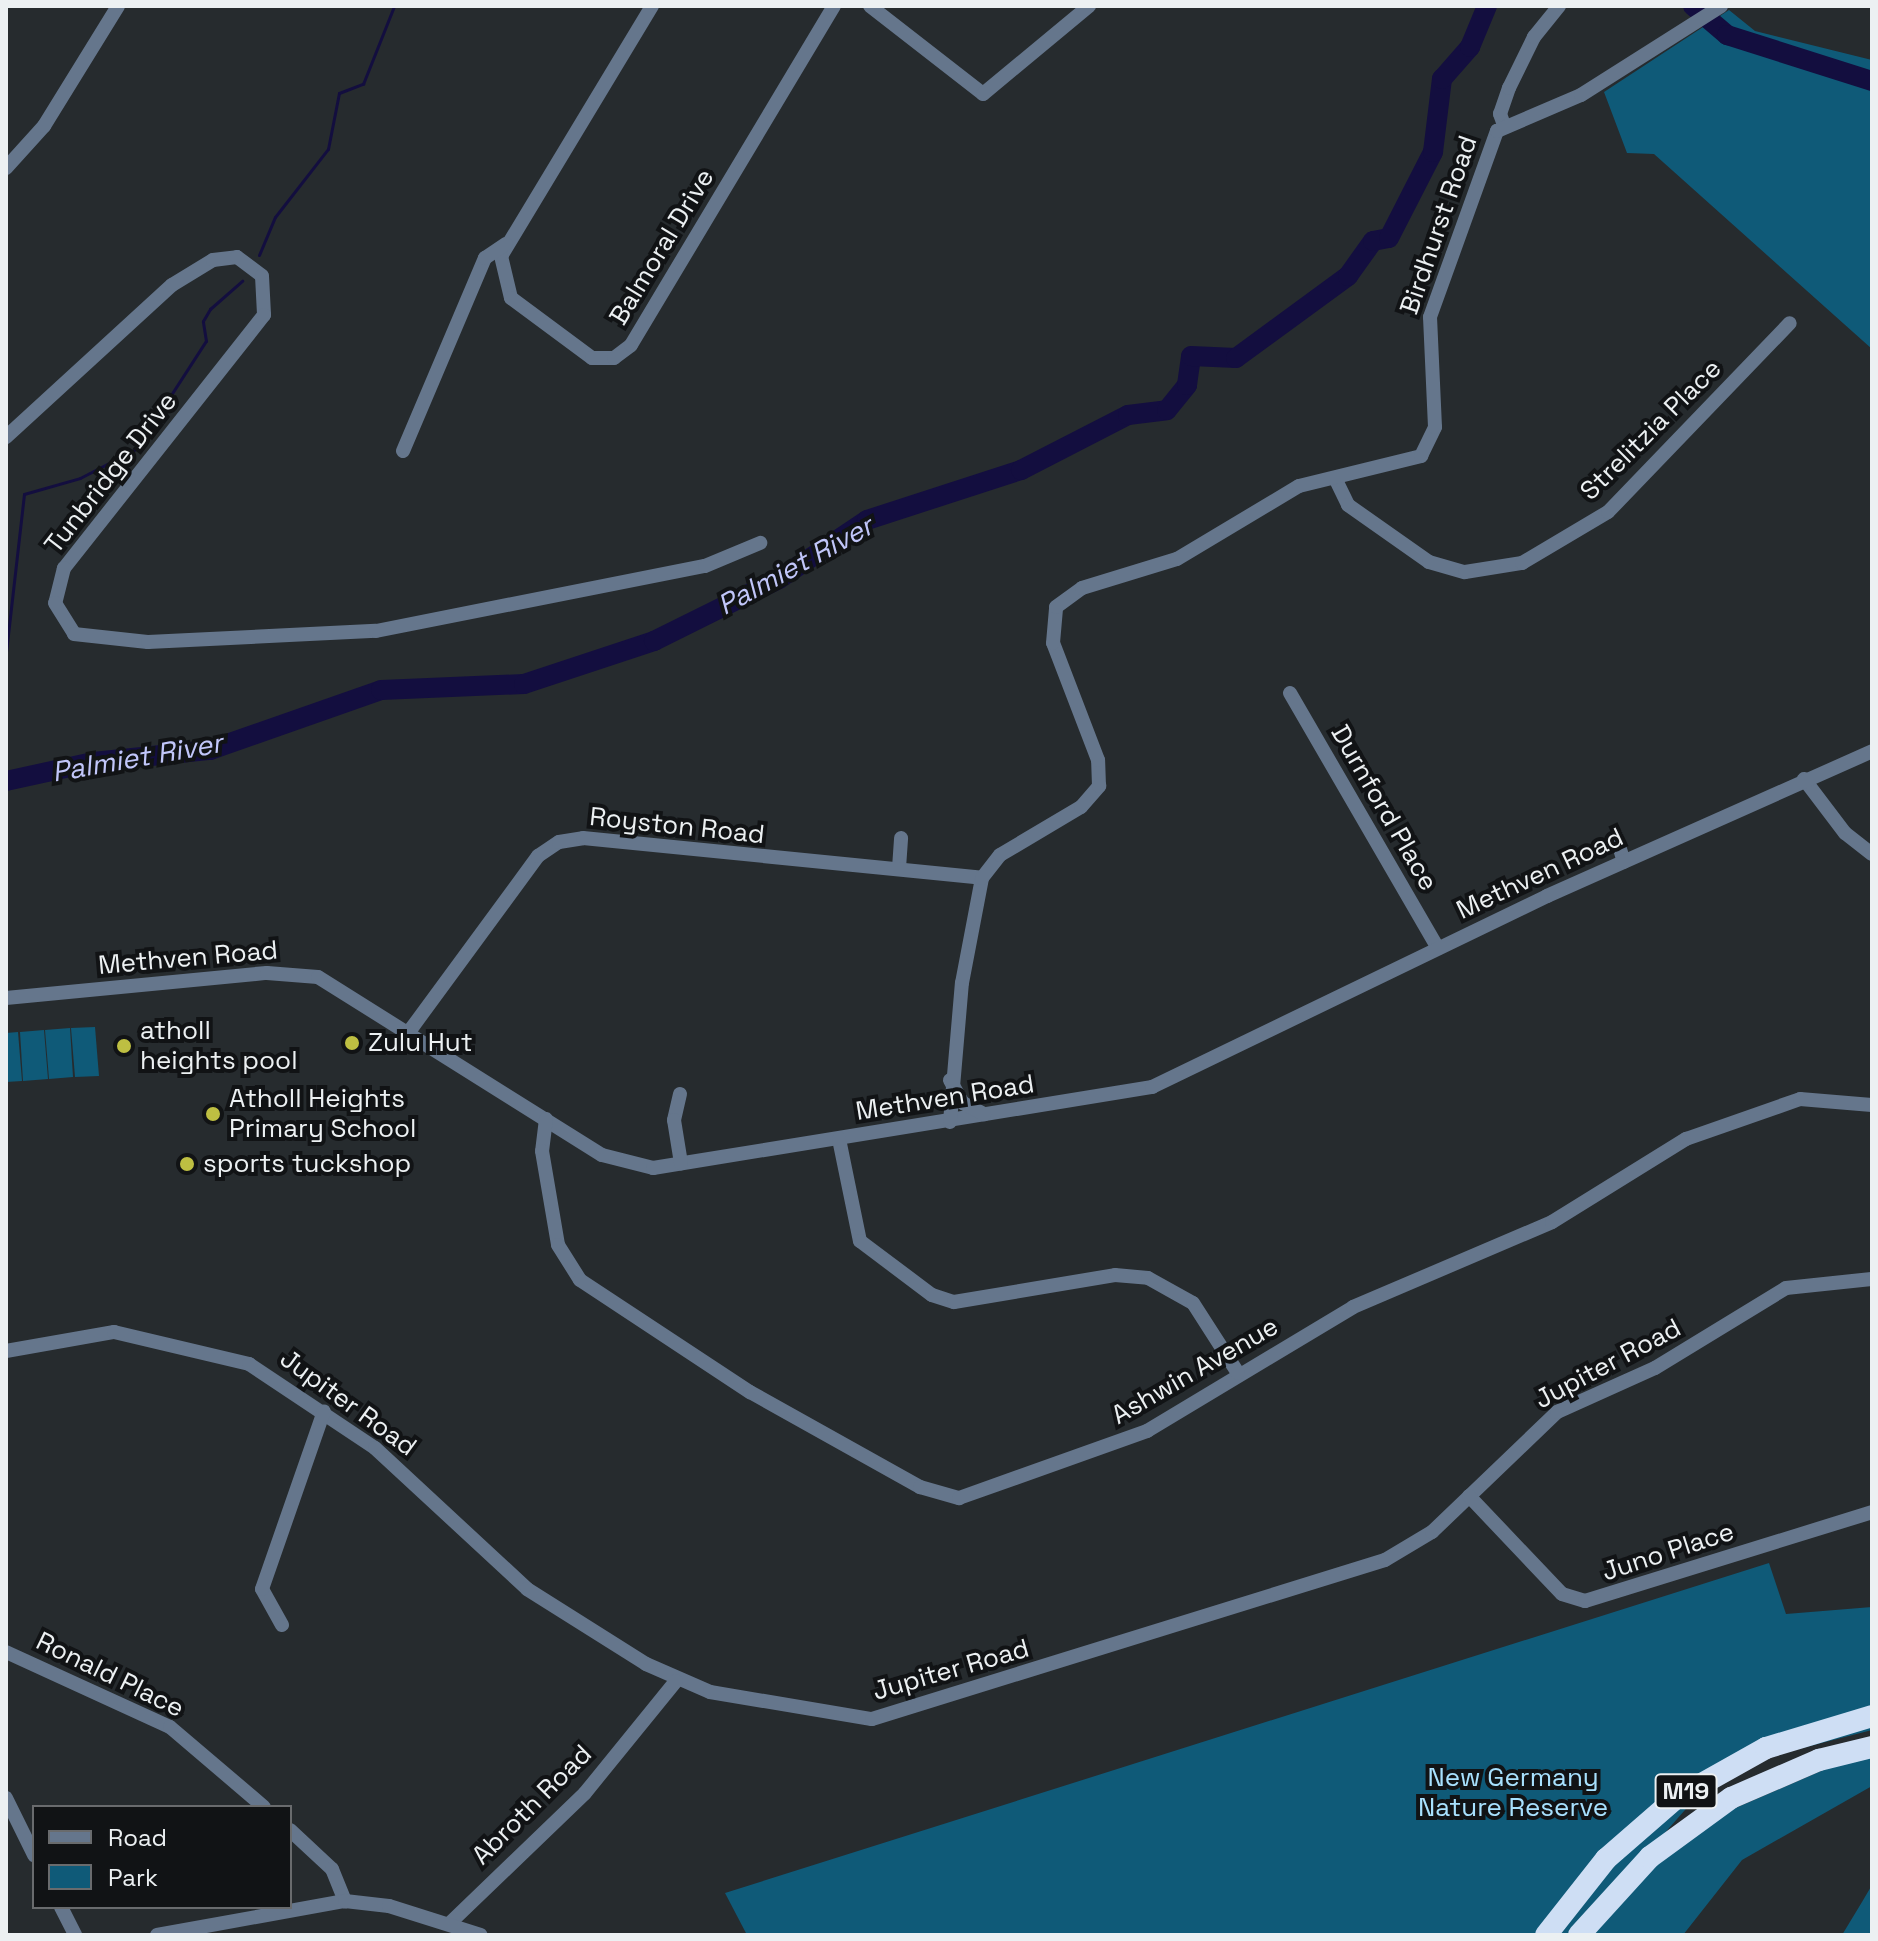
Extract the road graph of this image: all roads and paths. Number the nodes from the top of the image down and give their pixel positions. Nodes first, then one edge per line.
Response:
1 (118, 6) edge
2 (652, 6) edge
3 (834, 6) edge
4 (870, 6) edge
5 (1089, 6) edge
6 (1559, 6) edge
7 (1721, 6) edge
8 (1504, 125) junction
9 (6, 168) edge
10 (506, 244) junction
11 (1790, 323) dead end
12 (6, 437) edge
13 (403, 451) dead end
14 (1335, 478) junction
15 (760, 543) dead end
16 (1290, 693) dead end
17 (1872, 751) edge
18 (1804, 779) junction
19 (1616, 836) dead end
20 (901, 838) dead end
21 (1872, 854) edge
22 (1624, 862) junction
23 (899, 868) junction
24 (982, 878) junction
25 (1438, 948) junction
26 (6, 998) edge
27 (411, 1029) junction
28 (950, 1080) junction
29 (680, 1094) dead end
30 (1872, 1105) edge
31 (988, 1115) junction
32 (546, 1119) junction
33 (950, 1122) junction
34 (839, 1139) junction
35 (681, 1163) junction
36 (1872, 1279) edge
37 (6, 1351) edge
38 (1238, 1373) junction
39 (324, 1411) junction
40 (1469, 1496) junction
41 (1872, 1512) edge
42 (282, 1625) dead end
43 (6, 1652) edge
44 (676, 1681) junction
45 (1872, 1716) edge
46 (1872, 1747) edge
47 (1721, 1769) junction
48 (6, 1798) edge
49 (262, 1805) edge
50 (292, 1832) edge
51 (32, 1851) edge
52 (345, 1901) junction
53 (62, 1909) edge
54 (450, 1923) junction
55 (1582, 1931) edge
56 (75, 1935) edge
57 (157, 1935) edge
58 (481, 1935) edge
59 (1529, 1935) edge
60 (1546, 1935) edge

1 - 9 street
2 - 10 street, Balmoral Drive
3 - 10 street, Balmoral Drive
4 - 5 street
6 - 8 street, Birdhurst Road
7 - 8 street, Birdhurst Road
8 - 14 street, Birdhurst Road
10 - 13 street
11 - 14 street, Strelitzia Place
12 - 15 street, Tunbridge Drive
14 - 24 street, Birdhurst Road
16 - 25 street, Durnford Place
17 - 18 street, Methven Road
18 - 21 street
18 - 22 street, Methven Road
19 - 22 street
20 - 23 street
22 - 25 street, Methven Road
23 - 24 street, Royston Road
23 - 27 street, Royston Road
24 - 28 street
25 - 31 street, Methven Road
26 - 27 street, Methven Road
27 - 32 street, Methven Road
28 - 31 street
28 - 33 street
29 - 35 street
30 - 38 street, Ashwin Avenue
31 - 33 street, Methven Road
32 - 35 street, Methven Road
32 - 38 street, Ashwin Avenue
33 - 34 street, Methven Road
34 - 35 street, Methven Road
34 - 38 street
36 - 40 street, Jupiter Road
37 - 39 street, Jupiter Road
39 - 42 street
39 - 44 street, Jupiter Road
40 - 41 street, Juno Place
40 - 44 street, Jupiter Road
43 - 49 street, Ronald Place
44 - 54 street, Abroth Road
45 - 47 highway, M19
46 - 55 highway, M19
47 - 59 highway
47 - 60 highway, M19
48 - 51 street
50 - 52 street
52 - 54 street
52 - 57 street
53 - 56 street
54 - 58 street

